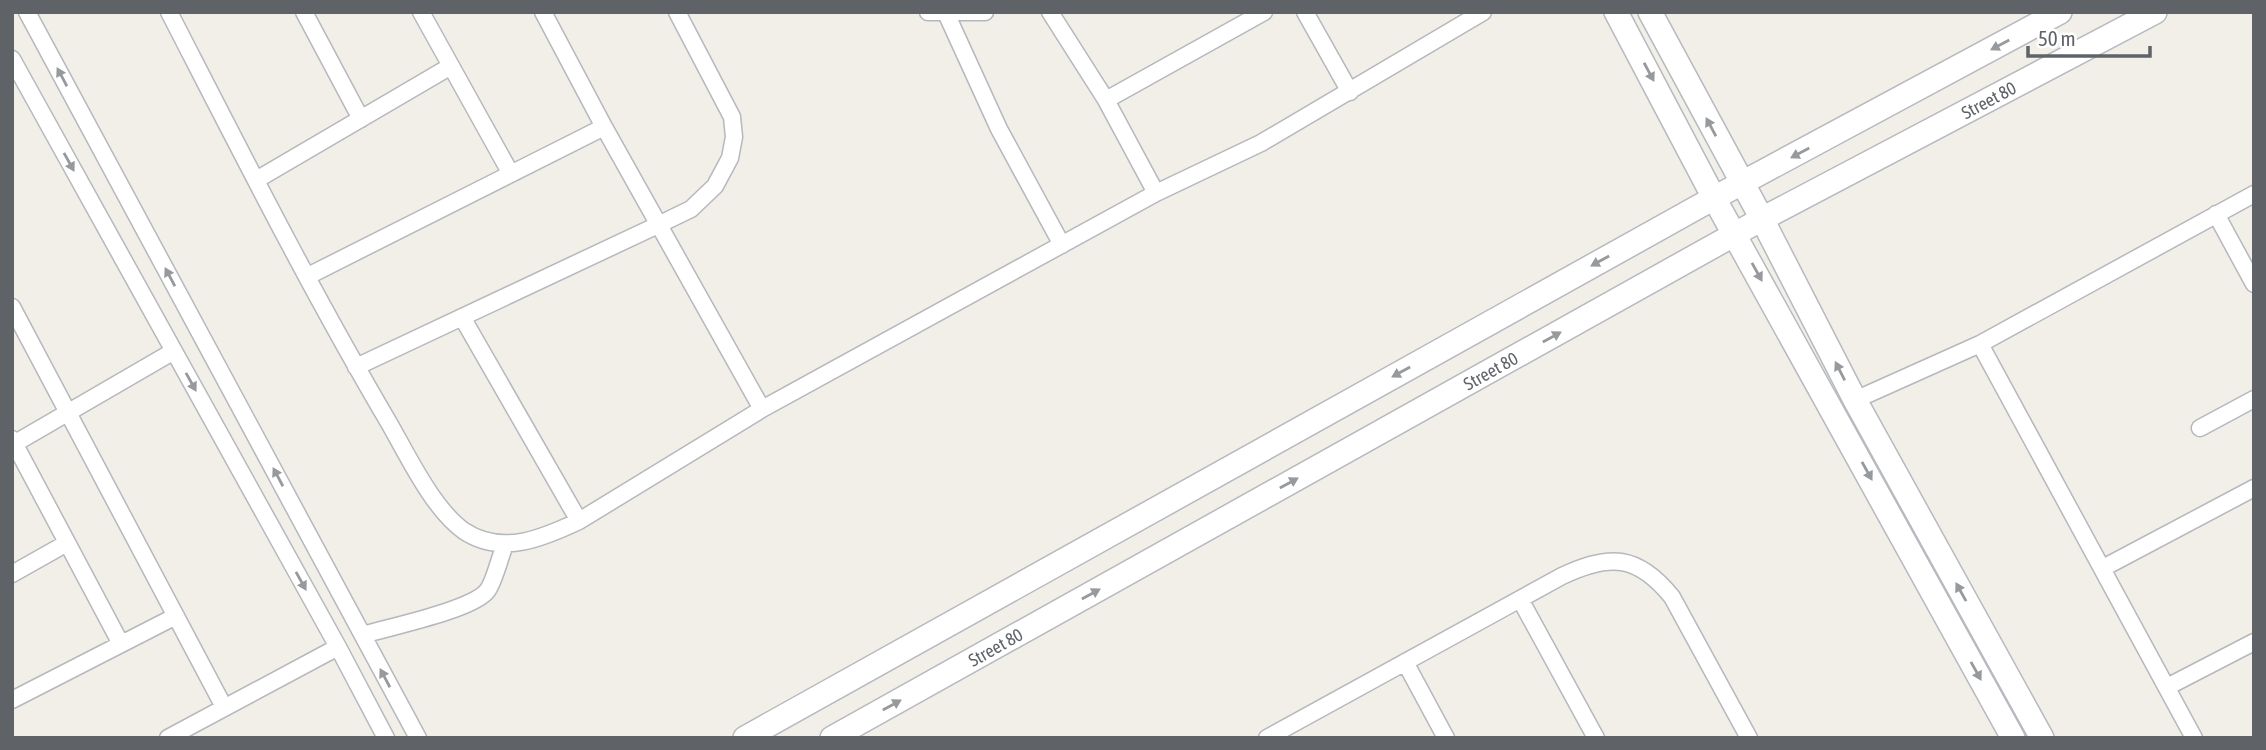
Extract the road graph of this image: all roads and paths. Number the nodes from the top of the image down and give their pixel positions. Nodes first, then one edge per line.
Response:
1 (27, 12) edge
2 (169, 12) edge
3 (304, 12) edge
4 (421, 12) edge
5 (543, 12) edge
6 (677, 12) edge
7 (928, 12) edge
8 (985, 12) edge
9 (1050, 12) edge
10 (1264, 12) edge
11 (1306, 12) edge
12 (1483, 12) edge
13 (1616, 12) edge
14 (1650, 12) edge
15 (2060, 12) edge
16 (2155, 12) edge
17 (946, 13) edge
18 (13, 64) edge
19 (451, 66) junction
20 (1350, 92) junction
21 (1105, 100) junction
22 (361, 119) junction
23 (604, 127) junction
24 (511, 174) junction
25 (256, 180) junction
26 (1742, 185) junction
27 (1156, 193) junction
28 (2254, 194) edge
29 (1714, 198) junction
30 (2217, 214) junction
31 (1762, 219) junction
32 (660, 224) junction
33 (1736, 234) junction
34 (1062, 245) junction
35 (308, 276) junction
36 (2254, 284) edge
37 (15, 317) edge
38 (462, 317) junction
39 (1980, 344) junction
40 (174, 351) junction
41 (356, 368) junction
42 (2254, 399) edge
43 (1855, 400) junction
44 (762, 409) junction
45 (68, 412) junction
46 (2200, 428) dead end
47 (13, 443) edge
48 (2254, 488) edge
49 (579, 521) junction
50 (67, 543) junction
51 (505, 545) junction
52 (2103, 568) junction
53 (12, 574) edge
54 (1520, 599) junction
55 (176, 616) junction
56 (363, 635) junction
57 (2254, 642) edge
58 (121, 644) junction
59 (338, 647) junction
60 (1405, 663) junction
61 (2167, 687) junction
62 (12, 700) edge
63 (224, 707) junction
64 (1295, 731) edge
65 (168, 738) edge
66 (386, 738) edge
67 (418, 738) edge
68 (745, 738) edge
69 (832, 738) edge
70 (1267, 738) edge
71 (1446, 738) edge
72 (1596, 738) edge
73 (1749, 738) edge
74 (2013, 738) edge
75 (2042, 738) edge
76 (2194, 738) edge

56 -> 1 street
2 - 25 street
3 - 22 street
4 - 19 street
5 - 23 street
6 - 32 street
7 - 17 street
8 - 17 street
9 - 21 street
10 - 21 street
11 - 20 street
12 - 20 street
13 -> 29 street
26 -> 14 street
15 -> 26 street
16 - 31 street, Street 80
17 - 34 street
18 -> 40 street
19 - 22 street
19 - 24 street
20 - 27 street
21 - 27 street
22 - 25 street
23 - 24 street
23 - 32 street
24 - 35 street
25 - 35 street
26 - 29 street
26 - 31 street
27 - 34 street
28 - 30 street
29 - 33 street
29 -> 68 street
30 - 36 street
30 - 39 street
31 - 33 street, Street 80
43 -> 31 street
32 - 38 street
32 - 44 street
69 -> 33 street, Street 80
33 -> 74 street
34 - 44 street
35 - 41 street
37 - 45 street
38 - 41 street
38 - 49 street
39 - 43 street
39 - 52 street
40 - 45 street
40 -> 59 street
41 - 51 street
42 - 46 street
75 -> 43 street
44 - 49 street
45 - 47 street
45 - 55 street
47 - 50 street
48 - 52 street
49 - 51 street
50 - 53 street
50 - 58 street
51 - 56 street
52 - 61 street
54 - 60 street
54 - 72 street
54 - 73 street
55 - 58 street
55 - 63 street
67 -> 56 street
57 - 61 street
58 - 62 street
59 - 63 street
59 - 66 street
60 - 64 street
60 - 71 street
61 - 76 street
63 - 65 street
64 - 70 street

